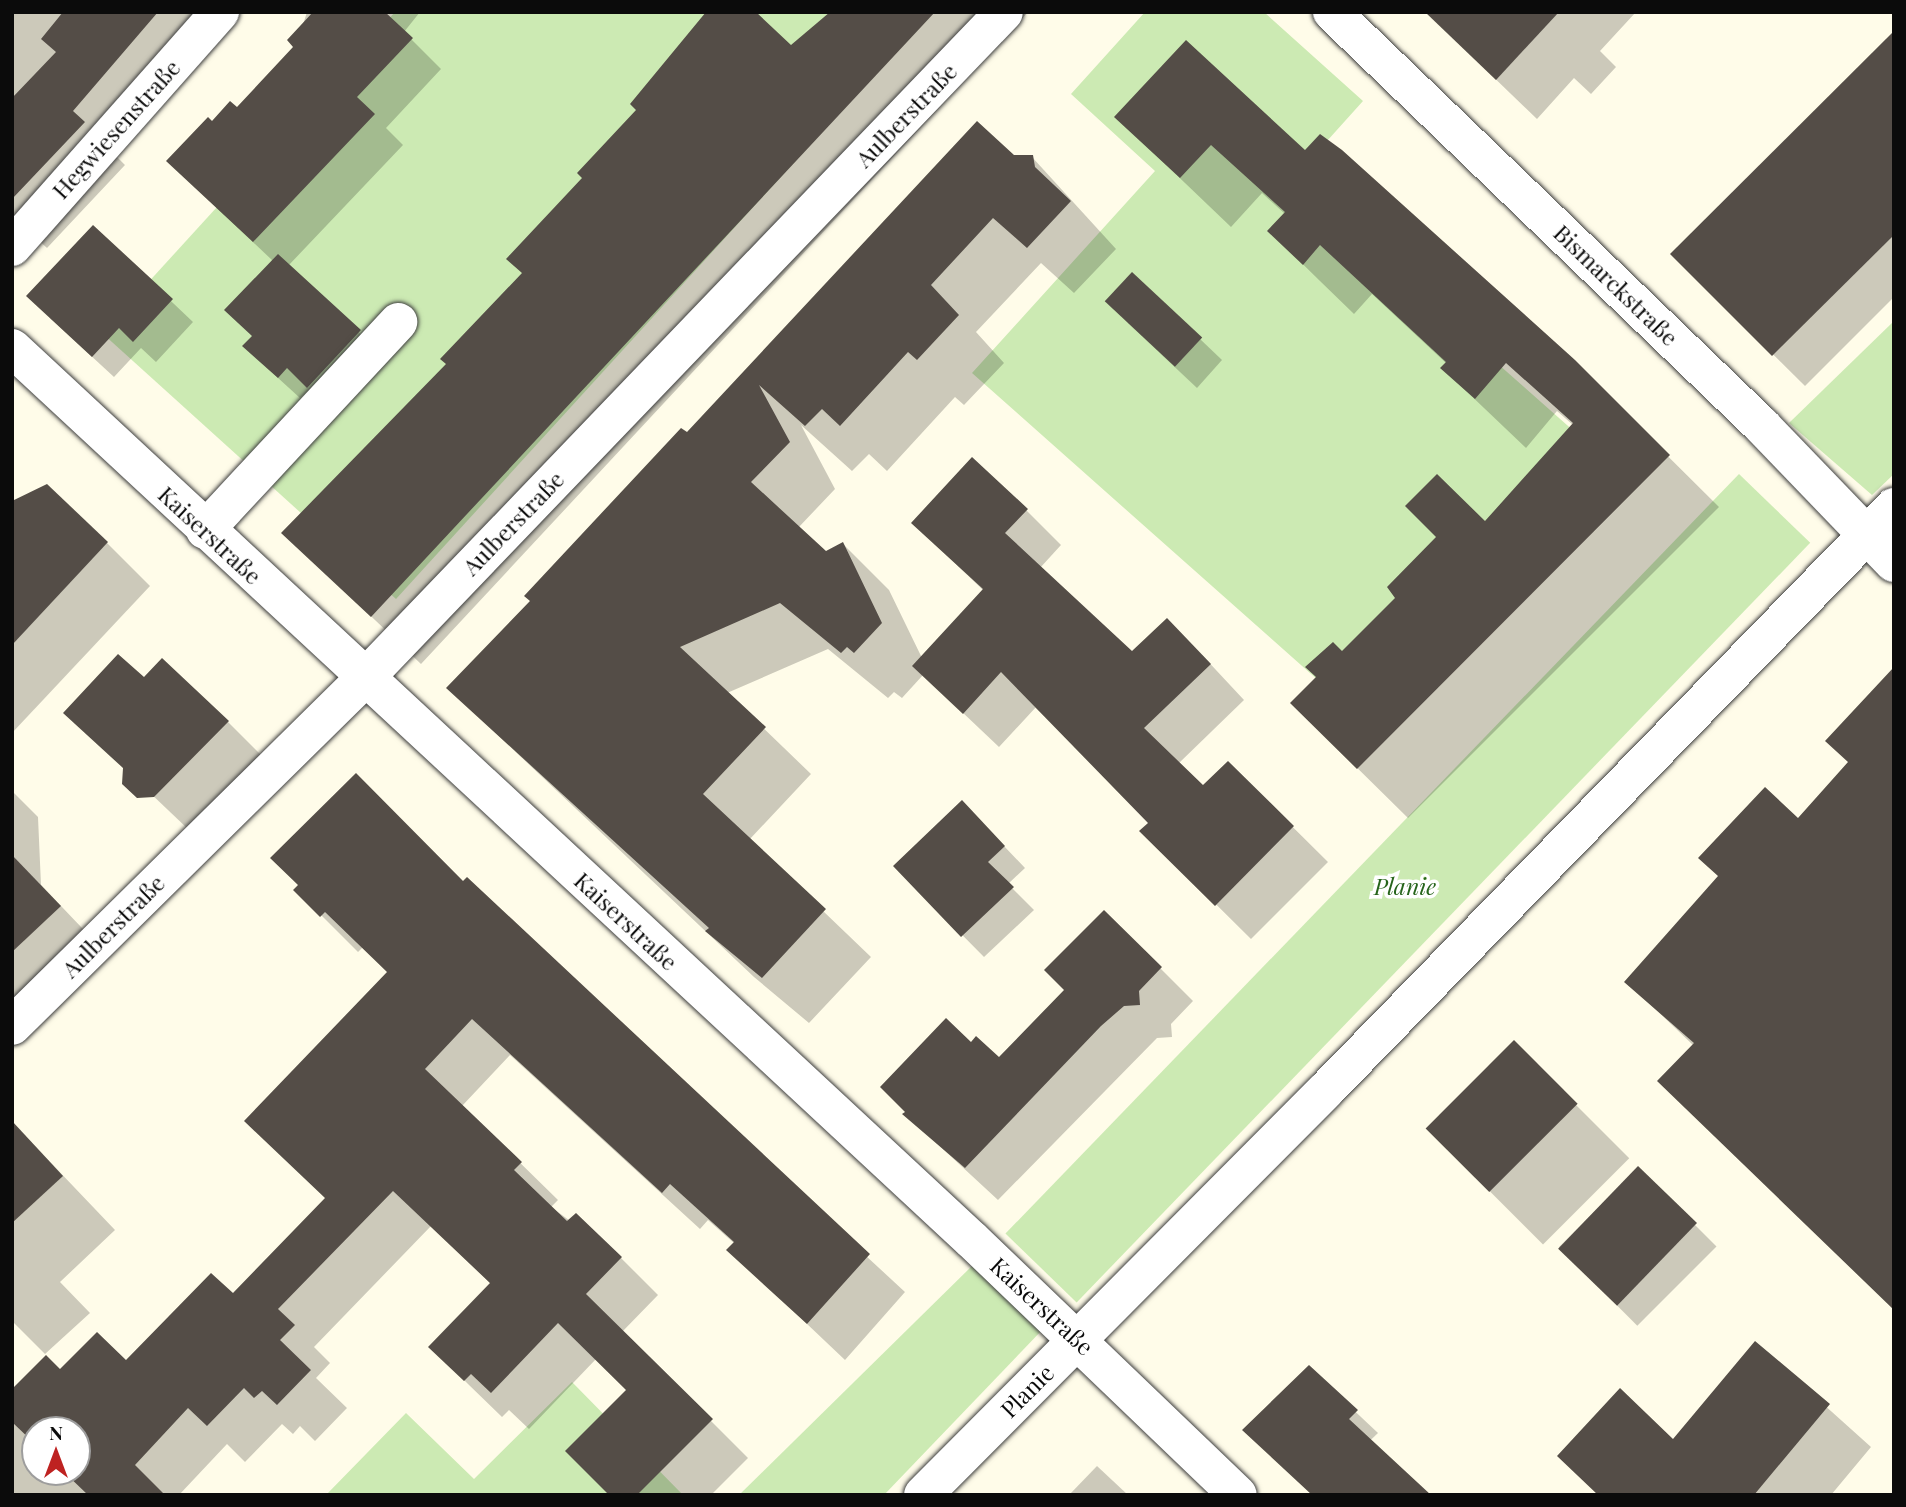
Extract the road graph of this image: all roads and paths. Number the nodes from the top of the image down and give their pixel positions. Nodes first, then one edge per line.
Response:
1 (220, 12) edge
2 (1004, 12) edge
3 (1332, 12) edge
4 (12, 247) edge
5 (398, 322) dead end
6 (12, 348) edge
7 (1894, 507) edge
8 (205, 530) junction
9 (1864, 536) junction
10 (1894, 563) edge
11 (363, 679) junction
12 (12, 1026) edge
13 (1078, 1340) junction
14 (923, 1495) edge
15 (1238, 1495) edge

1 - 4 street, Hegwiesenstraße
2 - 11 street, Aulberstraße
3 - 9 street, Bismarckstraße
5 - 8 street
6 - 8 street, Kaiserstraße
7 - 9 street, Planie
8 - 11 street, Kaiserstraße
9 - 10 street, Bismarckstraße
9 - 13 street, Planie
11 - 12 street, Aulberstraße
11 - 13 street, Kaiserstraße
13 - 14 street, Planie
13 - 15 street, Kaiserstraße

